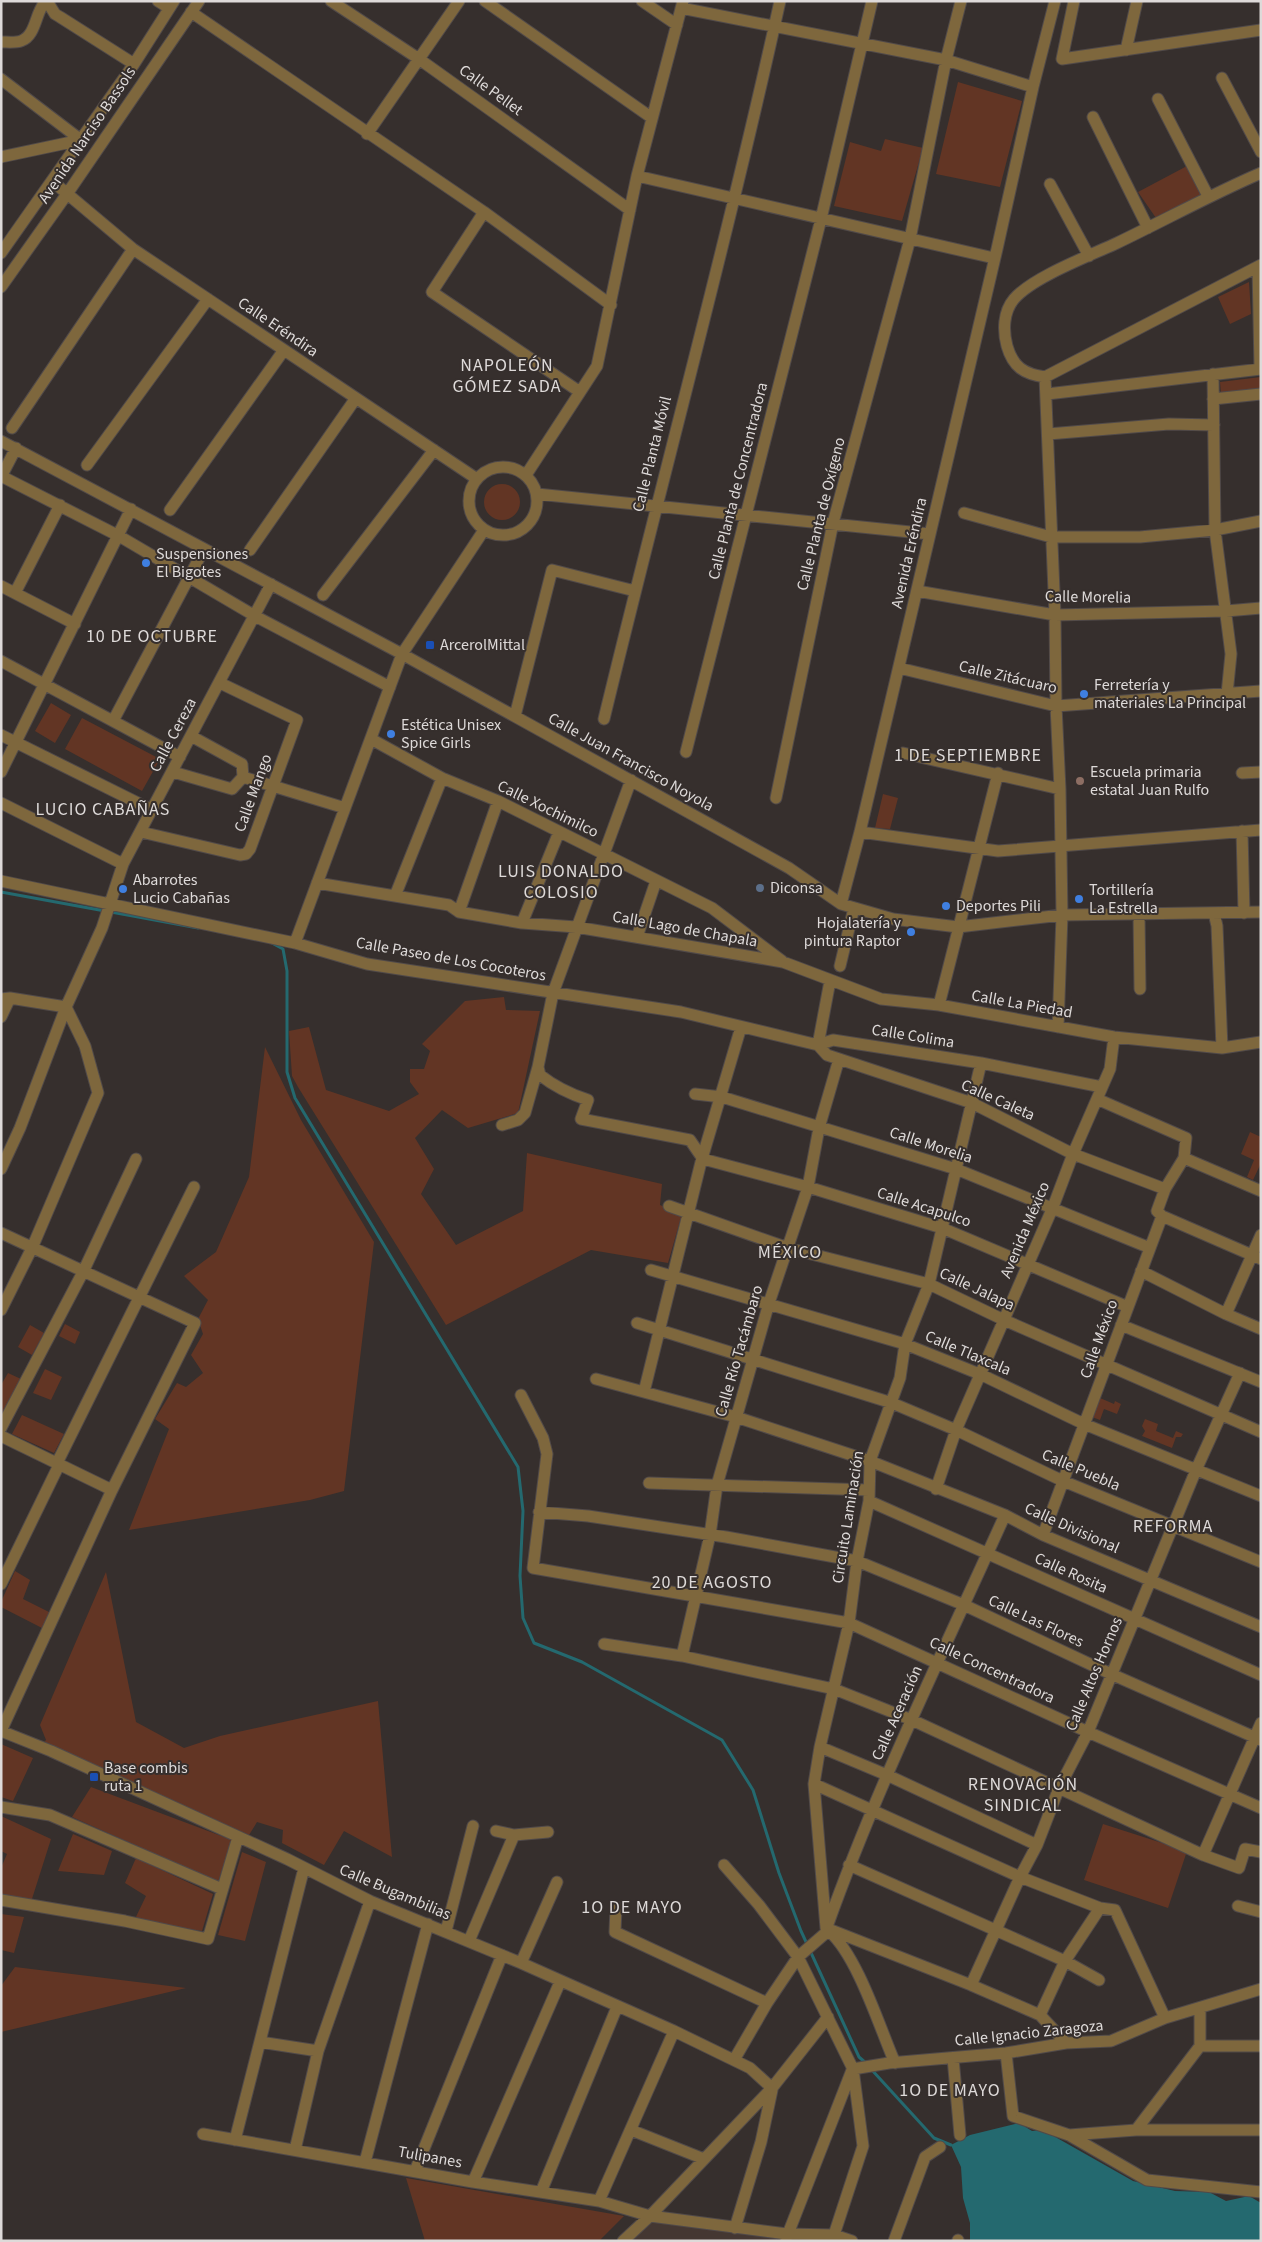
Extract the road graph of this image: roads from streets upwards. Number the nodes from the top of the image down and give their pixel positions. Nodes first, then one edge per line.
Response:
1 (47, 1) edge
2 (158, 1) edge
3 (199, 1) edge
4 (331, 1) edge
5 (459, 1) edge
6 (485, 1) edge
7 (642, 1) edge
8 (780, 1) edge
9 (872, 1) edge
10 (961, 1) edge
11 (1055, 1) edge
12 (1074, 1) edge
13 (1137, 1) edge
14 (172, 5) edge
15 (682, 5) edge
16 (191, 12) junction
17 (677, 25) junction
18 (775, 27) junction
19 (1261, 30) edge
20 (1, 42) edge
21 (862, 44) junction
22 (1126, 50) junction
23 (419, 59) junction
24 (946, 60) junction
25 (134, 64) junction
26 (1222, 78) dead end
27 (1, 79) edge
28 (1033, 88) junction
29 (1158, 99) dead end
30 (1093, 117) dead end
31 (652, 118) junction
32 (367, 134) junction
33 (81, 140) junction
34 (1261, 152) edge
35 (1, 157) edge
36 (1261, 173) edge
37 (637, 176) junction
38 (52, 181) junction
39 (1050, 184) dead end
40 (68, 194) junction
41 (1208, 196) junction
42 (735, 198) junction
43 (630, 210) junction
44 (484, 212) junction
45 (821, 219) junction
46 (1148, 228) junction
47 (13, 236) junction
48 (1, 238) edge
49 (910, 239) junction
50 (133, 249) junction
51 (1, 253) edge
52 (1089, 256) junction
53 (994, 258) junction
54 (1259, 266) edge
55 (1, 286) edge
56 (208, 299) junction
57 (611, 305) junction
58 (284, 350) junction
59 (1260, 369) edge
60 (1213, 374) junction
61 (1045, 377) junction
62 (580, 392) junction
63 (1047, 394) junction
64 (1261, 394) edge
65 (356, 398) junction
66 (1213, 399) junction
67 (1214, 425) junction
68 (12, 428) dead end
69 (1048, 434) junction
70 (1, 440) edge
71 (16, 448) junction
72 (434, 450) junction
73 (87, 465) dead end
74 (526, 475) junction
75 (1, 476) edge
76 (477, 479) junction
77 (537, 494) junction
78 (60, 506) junction
79 (656, 506) junction
80 (131, 509) junction
81 (170, 510) dead end
82 (964, 513) dead end
83 (746, 515) junction
84 (1261, 521) edge
85 (833, 523) junction
86 (484, 530) junction
87 (1215, 530) junction
88 (930, 534) junction
89 (118, 536) junction
90 (1051, 537) junction
91 (204, 549) junction
92 (250, 550) dead end
93 (189, 577) junction
94 (271, 584) junction
95 (1, 586) edge
96 (635, 590) junction
97 (917, 592) junction
98 (15, 594) junction
99 (323, 595) dead end
100 (1261, 608) edge
101 (1226, 611) junction
102 (255, 616) junction
103 (1055, 616) junction
104 (74, 624) junction
105 (402, 654) junction
106 (1, 661) edge
107 (899, 668) junction
108 (220, 682) junction
109 (45, 684) junction
110 (390, 687) junction
111 (1261, 691) edge
112 (1227, 694) junction
113 (1056, 706) junction
114 (515, 716) junction
115 (604, 719) dead end
116 (113, 721) junction
117 (1, 735) edge
118 (191, 736) junction
119 (371, 739) junction
120 (16, 742) junction
121 (686, 752) dead end
122 (903, 753) dead end
123 (180, 757) junction
124 (1, 772) edge
125 (173, 772) junction
126 (1261, 772) edge
127 (998, 773) junction
128 (1242, 773) dead end
129 (243, 777) junction
130 (442, 778) junction
131 (630, 780) junction
132 (273, 786) junction
133 (1060, 789) junction
134 (776, 798) dead end
135 (498, 801) junction
136 (1, 803) edge
137 (345, 808) junction
138 (152, 810) junction
139 (1261, 830) edge
140 (1242, 831) junction
141 (141, 832) junction
142 (559, 832) junction
143 (860, 832) junction
144 (1060, 846) junction
145 (978, 848) junction
146 (603, 854) junction
147 (124, 864) junction
148 (656, 881) junction
149 (1, 882) edge
150 (317, 883) junction
151 (395, 896) junction
152 (841, 904) junction
153 (854, 908) junction
154 (108, 909) junction
155 (459, 912) junction
156 (1261, 912) edge
157 (1244, 913) junction
158 (1214, 914) junction
159 (1062, 915) junction
160 (1139, 915) junction
161 (522, 923) junction
162 (576, 927) junction
163 (958, 927) junction
164 (637, 937) junction
165 (295, 943) junction
166 (783, 962) junction
167 (840, 966) dead end
168 (830, 981) junction
169 (1140, 989) dead end
170 (553, 993) junction
171 (5, 999) edge
172 (939, 1005) junction
173 (66, 1007) junction
174 (1, 1017) edge
175 (721, 1021) joint
176 (741, 1027) junction
177 (1058, 1027) junction
178 (1114, 1037) junction
179 (1261, 1042) edge
180 (818, 1045) junction
181 (1222, 1048) junction
182 (839, 1059) junction
183 (981, 1062) junction
184 (538, 1067) junction
185 (1102, 1087) junction
186 (695, 1094) dead end
187 (722, 1097) junction
188 (1097, 1099) junction
189 (972, 1103) junction
190 (502, 1125) dead end
191 (819, 1128) junction
192 (1073, 1154) junction
193 (1184, 1158) junction
194 (136, 1159) dead end
195 (703, 1160) junction
196 (1, 1169) edge
197 (956, 1169) junction
198 (194, 1187) dead end
199 (808, 1188) junction
200 (1165, 1189) junction
201 (1261, 1191) edge
202 (669, 1206) dead end
203 (1053, 1207) junction
204 (689, 1212) junction
205 (1162, 1216) junction
206 (942, 1228) junction
207 (1, 1233) edge
208 (1261, 1235) edge
209 (32, 1248) junction
210 (788, 1248) junction
211 (1150, 1248) junction
212 (1257, 1257) edge
213 (1029, 1263) junction
214 (651, 1270) dead end
215 (1141, 1271) junction
216 (83, 1272) junction
217 (673, 1275) junction
218 (929, 1284) junction
219 (138, 1298) junction
220 (769, 1303) junction
221 (1128, 1307) junction
222 (1, 1310) edge
223 (1226, 1314) junction
224 (1004, 1320) junction
225 (637, 1323) dead end
226 (1122, 1325) junction
227 (659, 1329) junction
228 (1261, 1329) edge
229 (905, 1344) junction
230 (753, 1359) junction
231 (1107, 1364) junction
232 (1240, 1373) junction
233 (982, 1375) junction
234 (596, 1379) dead end
235 (1261, 1382) edge
236 (644, 1392) junction
237 (520, 1396) dead end
238 (892, 1402) junction
239 (1222, 1416) junction
240 (736, 1417) junction
241 (1084, 1424) junction
242 (956, 1430) junction
243 (1261, 1432) edge
244 (2, 1436) edge
245 (870, 1461) junction
246 (58, 1464) junction
247 (1196, 1470) junction
248 (1063, 1482) junction
249 (649, 1483) dead end
250 (717, 1485) junction
251 (936, 1489) junction
252 (112, 1490) junction
253 (869, 1496) junction
254 (1261, 1496) edge
255 (539, 1512) junction
256 (1005, 1515) junction
257 (1173, 1526) junction
258 (710, 1535) junction
259 (1043, 1535) junction
260 (987, 1554) junction
261 (857, 1561) junction
262 (1261, 1562) edge
263 (1150, 1580) junction
264 (1, 1584) edge
265 (694, 1598) junction
266 (964, 1605) junction
267 (1135, 1619) junction
268 (849, 1623) junction
269 (1261, 1627) edge
270 (604, 1644) dead end
271 (682, 1656) junction
272 (938, 1664) junction
273 (1111, 1674) junction
274 (1261, 1675) edge
275 (834, 1689) junction
276 (912, 1720) junction
277 (1261, 1723) edge
278 (1, 1731) edge
279 (1088, 1732) junction
280 (1258, 1739) edge
281 (820, 1747) junction
282 (887, 1775) junction
283 (814, 1784) junction
284 (1059, 1788) junction
285 (1230, 1796) junction
286 (1, 1807) edge
287 (1261, 1808) edge
288 (872, 1810) junction
289 (473, 1826) dead end
290 (496, 1831) dead end
291 (548, 1832) dead end
292 (514, 1835) junction
293 (238, 1837) junction
294 (1037, 1845) junction
295 (1261, 1852) edge
296 (1203, 1855) junction
297 (724, 1865) dead end
298 (849, 1865) junction
299 (304, 1868) junction
300 (1020, 1877) junction
301 (557, 1882) dead end
302 (222, 1889) junction
303 (1, 1900) edge
304 (370, 1901) junction
305 (1238, 1906) dead end
306 (616, 1907) dead end
307 (1100, 1908) junction
308 (1261, 1912) edge
309 (428, 1924) junction
310 (827, 1929) junction
311 (446, 1931) junction
312 (995, 1931) junction
313 (469, 1941) junction
314 (802, 1954) junction
315 (502, 1955) junction
316 (1065, 1962) junction
317 (521, 1963) junction
318 (1099, 1980) dead end
319 (560, 1982) junction
320 (971, 1984) junction
321 (1261, 1989) edge
322 (767, 2003) junction
323 (617, 2006) junction
324 (1200, 2008) junction
325 (1040, 2016) junction
326 (828, 2017) junction
327 (1165, 2018) junction
328 (674, 2031) junction
329 (260, 2042) junction
330 (1066, 2043) junction
331 (1200, 2046) junction
332 (1261, 2046) edge
333 (318, 2051) junction
334 (1006, 2053) junction
335 (953, 2058) junction
336 (734, 2060) junction
337 (892, 2063) junction
338 (856, 2068) junction
339 (772, 2088) junction
340 (631, 2130) junction
341 (1136, 2130) junction
342 (1261, 2130) edge
343 (203, 2134) dead end
344 (960, 2135) dead end
345 (1069, 2135) junction
346 (235, 2140) junction
347 (940, 2146) dead end
348 (295, 2150) junction
349 (704, 2159) junction
350 (365, 2162) junction
351 (415, 2171) junction
352 (473, 2182) junction
353 (541, 2192) junction
354 (1261, 2192) edge
355 (599, 2201) junction
356 (650, 2216) junction
357 (735, 2228) junction
358 (786, 2237) edge
359 (833, 2238) edge
360 (623, 2241) edge
361 (852, 2241) edge
362 (894, 2241) edge

1 - 20 street
1 - 25 street
2 - 14 street
3 - 16 street, Avenida Narciso Bassols
4 - 23 street, Calle Pellet
5 - 23 street
6 - 31 street
7 - 17 street
8 - 18 street, Calle Planta Móvil
9 - 21 street, Calle Planta de Concentradora
10 - 24 street, Calle Planta de Oxígeno
11 - 28 street, Avenida Eréndira
12 - 22 street
13 - 22 street
14 - 25 street, Avenida Narciso Bassols
15 - 17 street
15 - 18 street
16 - 32 street
16 - 40 street, Avenida Narciso Bassols
17 - 31 street
18 - 21 street
18 - 42 street, Calle Planta Móvil
19 - 22 street
21 - 24 street
21 - 45 street, Calle Planta de Concentradora
23 - 32 street
23 - 43 street, Calle Pellet
24 - 28 street
24 - 49 street, Calle Planta de Oxígeno
25 - 33 street, Avenida Narciso Bassols
26 - 34 street
27 - 33 street
28 - 53 street, Avenida Eréndira
29 - 41 street
30 - 46 street
31 - 37 street
32 - 44 street
33 - 35 street
33 - 38 street, Avenida Narciso Bassols
36 - 41 street
37 - 42 street
37 - 43 street
38 - 40 street, Calle Eréndira
38 - 47 street, Avenida Narciso Bassols
39 - 52 street
40 - 50 street, Calle Eréndira
40 - 55 street, Avenida Narciso Bassols
41 - 46 street
42 - 45 street
42 - 79 street, Calle Planta Móvil
43 - 57 street
44 - 57 street
44 - 62 street
45 - 49 street
45 - 83 street, Calle Planta de Concentradora
46 - 52 street
47 - 48 street
47 - 51 street, Avenida Narciso Bassols
49 - 53 street
49 - 85 street, Calle Planta de Oxígeno
50 - 56 street, Calle Eréndira
50 - 68 street
52 - 61 street
53 - 88 street, Avenida Eréndira
54 - 59 street
54 - 61 street
56 - 58 street, Calle Eréndira
56 - 73 street
57 - 62 street
58 - 65 street, Calle Eréndira
58 - 81 street
59 - 60 street
60 - 63 street
60 - 66 street
61 - 63 street
62 - 74 street
63 - 69 street
64 - 66 street
65 - 72 street, Calle Eréndira
65 - 92 street
66 - 67 street
67 - 69 street
67 - 87 street
69 - 90 street
70 - 71 street, Calle Juan Francisco Noyola
71 - 75 street
71 - 80 street, Calle Juan Francisco Noyola
72 - 76 street, Calle Eréndira
72 - 99 street
74 - 76 street
74 - 77 street
75 - 78 street
76 - 86 street
77 - 79 street
77 - 86 street
78 - 89 street
78 - 98 street
79 - 83 street
79 - 96 street, Calle Planta Móvil
80 - 89 street
80 - 91 street, Calle Juan Francisco Noyola
82 - 90 street
83 - 85 street
83 - 121 street, Calle Planta de Concentradora
84 - 87 street
85 - 88 street
85 - 134 street, Calle Planta de Oxígeno
86 - 105 street
87 - 90 street
87 - 101 street
88 - 97 street, Avenida Eréndira
89 - 93 street
89 - 104 street
90 - 103 street
91 - 93 street
91 - 94 street, Calle Juan Francisco Noyola
93 - 102 street
93 - 116 street
94 - 102 street, Calle Cereza
94 - 105 street, Calle Juan Francisco Noyola
95 - 98 street
96 - 114 street
96 - 115 street, Calle Planta Móvil
97 - 103 street, Calle Morelia
97 - 107 street, Avenida Eréndira
98 - 104 street
100 - 101 street, Calle Morelia
101 - 103 street, Calle Morelia
101 - 112 street
102 - 108 street, Calle Cereza
102 - 110 street
103 - 113 street
104 - 109 street
105 - 110 street
105 - 114 street, Calle Juan Francisco Noyola
106 - 109 street
107 - 113 street, Calle Zitácuaro
107 - 143 street, Avenida Eréndira
108 - 118 street, Calle Cereza
108 - 132 street, Calle Mango
109 - 116 street
109 - 120 street
110 - 119 street
111 - 112 street, Calle Zitácuaro
112 - 113 street, Calle Zitácuaro
113 - 133 street
114 - 131 street, Calle Juan Francisco Noyola
116 - 123 street
117 - 120 street
118 - 123 street, Calle Cereza
118 - 129 street
119 - 130 street, Calle Xochimilco
119 - 137 street
120 - 124 street
120 - 138 street
122 - 127 street
123 - 125 street, Calle Cereza
125 - 129 street
125 - 138 street, Calle Cereza
126 - 128 street
127 - 133 street
127 - 145 street
129 - 132 street
130 - 135 street, Calle Xochimilco
130 - 151 street
131 - 146 street
131 - 152 street, Calle Juan Francisco Noyola
132 - 137 street
132 - 141 street, Calle Mango
133 - 144 street
135 - 142 street, Calle Xochimilco
135 - 155 street
136 - 147 street
137 - 150 street
138 - 141 street, Calle Cereza
139 - 140 street
140 - 144 street
140 - 157 street
141 - 147 street, Calle Cereza
142 - 146 street, Calle Xochimilco
142 - 161 street
143 - 145 street
143 - 152 street, Avenida Eréndira
144 - 145 street
144 - 159 street
145 - 163 street
146 - 148 street, Calle Xochimilco
146 - 162 street
147 - 154 street, Calle Cereza
148 - 164 street
148 - 166 street, Calle Xochimilco
149 - 154 street, Calle Paseo de Los Cocoteros
150 - 151 street, Calle Lago de Chapala
150 - 165 street
151 - 155 street, Calle Lago de Chapala
152 - 153 street, Calle Juan Francisco Noyola
153 - 163 street, Calle Juan Francisco Noyola
153 - 167 street
154 - 165 street, Calle Paseo de Los Cocoteros
154 - 173 street, Calle Cereza
155 - 161 street, Calle Lago de Chapala
156 - 157 street, Calle Juan Francisco Noyola
157 - 158 street, Calle Juan Francisco Noyola
158 - 160 street, Calle Juan Francisco Noyola
158 - 181 street
159 - 160 street, Calle Juan Francisco Noyola
159 - 163 street, Calle Juan Francisco Noyola
159 - 177 street
160 - 169 street
161 - 162 street, Calle Lago de Chapala
162 - 164 street, Calle Lago de Chapala
162 - 170 street
163 - 172 street
164 - 166 street, Calle Lago de Chapala
165 - 170 street, Calle Paseo de Los Cocoteros
166 - 168 street, Calle La Piedad
168 - 172 street, Calle La Piedad
168 - 180 street
170 - 175 street, Calle Paseo de Los Cocoteros
170 - 184 street
171 - 173 street
171 - 174 street
172 - 177 street, Calle La Piedad
173 - 196 street, Calle Cereza
173 - 209 street
175 - 176 street, Calle Colima
176 - 180 street, Calle Colima
176 - 187 street
177 - 178 street, Calle La Piedad
178 - 181 street, Calle La Piedad
178 - 185 street, Avenida México
179 - 181 street, Calle La Piedad
180 - 182 street, Calle Caleta
180 - 183 street, Calle Colima
182 - 189 street, Calle Caleta
182 - 191 street, Calle Río Tacámbaro
183 - 185 street, Calle Colima
183 - 189 street, Circuito Laminación
184 - 190 street
184 - 195 street
185 - 188 street, Avenida México
186 - 187 street, Calle Morelia
187 - 191 street, Calle Morelia
187 - 195 street
188 - 192 street, Avenida México
188 - 193 street
189 - 192 street, Calle Caleta
189 - 197 street, Circuito Laminación
191 - 197 street, Calle Morelia
191 - 199 street, Calle Río Tacámbaro
192 - 200 street, Calle Caleta
192 - 203 street, Avenida México
193 - 200 street, Calle México
193 - 201 street
194 - 216 street
195 - 199 street, Calle Acapulco
195 - 204 street
197 - 203 street, Calle Morelia
197 - 206 street, Circuito Laminación
198 - 219 street
199 - 206 street, Calle Acapulco
199 - 210 street, Calle Río Tacámbaro
200 - 205 street, Calle México
202 - 204 street, Calle Jalapa
203 - 211 street, Calle Morelia
203 - 213 street, Avenida México
204 - 210 street, Calle Jalapa
204 - 217 street
205 - 211 street, Calle México
205 - 212 street
206 - 213 street, Calle Acapulco
206 - 218 street, Circuito Laminación
207 - 209 street
208 - 212 street
209 - 216 street
209 - 222 street
210 - 218 street, Calle Jalapa
210 - 220 street, Calle Río Tacámbaro
211 - 215 street, Calle México
212 - 223 street
213 - 221 street, Calle Acapulco
213 - 224 street, Avenida México
214 - 217 street, Calle Tlaxcala
215 - 221 street, Calle México
215 - 223 street
216 - 219 street
216 - 244 street
217 - 220 street, Calle Tlaxcala
217 - 227 street
218 - 224 street, Calle Jalapa
218 - 229 street, Circuito Laminación
219 - 246 street
219 - 252 street
220 - 229 street, Calle Tlaxcala
220 - 230 street, Calle Río Tacámbaro
221 - 226 street, Calle México
223 - 228 street
224 - 231 street, Calle Jalapa
224 - 233 street, Avenida México
225 - 227 street, Calle Puebla
226 - 231 street, Calle México
226 - 232 street
227 - 230 street, Calle Puebla
227 - 236 street
229 - 233 street, Calle Tlaxcala
229 - 238 street, Circuito Laminación
230 - 238 street, Calle Puebla
230 - 240 street, Calle Río Tacámbaro
231 - 239 street, Calle Jalapa
231 - 241 street, Calle México
232 - 235 street
232 - 239 street, Calle Altos Hornos
233 - 241 street, Calle Tlaxcala
233 - 242 street, Avenida México
234 - 236 street, Calle Divisional
236 - 240 street, Calle Divisional
237 - 255 street
238 - 242 street, Calle Puebla
238 - 245 street, Circuito Laminación
239 - 243 street, Calle Jalapa
239 - 247 street, Calle Altos Hornos
240 - 245 street, Calle Divisional
240 - 250 street, Calle Río Tacámbaro
241 - 247 street, Calle Tlaxcala
241 - 248 street, Calle México
242 - 248 street, Calle Puebla
242 - 251 street, Avenida México
244 - 246 street
245 - 251 street, Calle Divisional
245 - 253 street, Circuito Laminación
246 - 252 street
246 - 264 street
247 - 254 street, Calle Tlaxcala
247 - 257 street, Calle Altos Hornos
248 - 257 street, Calle Puebla
248 - 259 street, Calle México
249 - 250 street
250 - 253 street
250 - 258 street, Calle Río Tacámbaro
251 - 256 street, Calle Divisional
252 - 278 street
253 - 260 street, Calle Rosita
253 - 261 street, Circuito Laminación
255 - 258 street, Calle Las Flores
255 - 265 street, Calle Concentradora
256 - 259 street, Calle Divisional
256 - 260 street, Calle Aceración
257 - 262 street, Calle Puebla
257 - 263 street, Calle Altos Hornos
258 - 261 street, Calle Las Flores
258 - 265 street, Calle Río Tacámbaro
259 - 263 street, Calle Divisional
260 - 266 street, Calle Aceración
260 - 267 street, Calle Rosita
261 - 266 street, Calle Las Flores
261 - 268 street, Circuito Laminación
263 - 267 street, Calle Altos Hornos
263 - 269 street, Calle Divisional
265 - 268 street, Calle Concentradora
265 - 271 street, Calle Río Tacámbaro
266 - 272 street, Calle Aceración
266 - 273 street, Calle Las Flores
267 - 273 street, Calle Altos Hornos
267 - 274 street, Calle Rosita
268 - 272 street, Calle Concentradora
268 - 275 street, Circuito Laminación
270 - 271 street
271 - 275 street
272 - 276 street, Calle Aceración
272 - 279 street, Calle Concentradora
273 - 279 street, Calle Altos Hornos
273 - 280 street, Calle Las Flores
275 - 276 street
275 - 281 street, Circuito Laminación
276 - 282 street, Calle Aceración
276 - 284 street
277 - 280 street
278 - 293 street, Calle Bugambilias
279 - 284 street, Calle Altos Hornos
279 - 285 street, Calle Concentradora
280 - 285 street
281 - 282 street
281 - 283 street, Circuito Laminación
282 - 288 street, Calle Aceración
282 - 294 street
283 - 288 street
283 - 310 street, Circuito Laminación
284 - 294 street, Calle Altos Hornos
284 - 296 street
285 - 287 street, Calle Concentradora
285 - 296 street
286 - 302 street
288 - 298 street, Calle Aceración
288 - 300 street
289 - 311 street
290 - 292 street
291 - 292 street
292 - 313 street
293 - 299 street, Calle Bugambilias
293 - 302 street
294 - 300 street, Calle Altos Hornos
295 - 296 street
297 - 314 street
298 - 310 street, Calle Aceración
298 - 312 street
299 - 304 street, Calle Bugambilias
299 - 329 street
300 - 307 street
300 - 312 street, Calle Altos Hornos
301 - 317 street
302 - 303 street
304 - 309 street, Calle Bugambilias
304 - 333 street
305 - 308 street
306 - 322 street
307 - 316 street
307 - 327 street
309 - 311 street, Calle Bugambilias
309 - 350 street
310 - 314 street, Calle Aceración
310 - 320 street
310 - 337 street
311 - 313 street, Calle Bugambilias
312 - 316 street
312 - 320 street, Calle Altos Hornos
313 - 315 street, Calle Bugambilias
314 - 322 street, Calle Aceración
314 - 326 street
315 - 317 street, Calle Bugambilias
315 - 351 street
316 - 318 street
316 - 325 street
317 - 319 street, Calle Bugambilias
319 - 323 street, Calle Bugambilias
319 - 352 street
320 - 325 street
321 - 324 street, Calle Ignacio Zaragoza
322 - 336 street, Calle Aceración
323 - 328 street, Calle Bugambilias
323 - 353 street
324 - 327 street, Calle Ignacio Zaragoza
324 - 331 street
325 - 330 street
326 - 338 street
326 - 339 street
327 - 330 street, Calle Ignacio Zaragoza
328 - 336 street, Calle Bugambilias
328 - 340 street
329 - 333 street
329 - 346 street
330 - 334 street, Calle Ignacio Zaragoza
331 - 332 street
331 - 341 street
333 - 348 street
334 - 335 street, Calle Ignacio Zaragoza
334 - 345 street
335 - 337 street, Calle Ignacio Zaragoza
335 - 344 street
336 - 339 street, Calle Bugambilias
337 - 338 street, Calle Ignacio Zaragoza
338 - 358 street
338 - 359 street
339 - 349 street
339 - 357 street
340 - 349 street
340 - 355 street
341 - 342 street
341 - 345 street
343 - 346 street, Tulipanes
345 - 354 street
346 - 348 street, Tulipanes
347 - 362 street
348 - 350 street, Tulipanes
349 - 356 street
350 - 351 street, Tulipanes
351 - 352 street, Tulipanes
352 - 353 street, Tulipanes
353 - 355 street, Tulipanes
355 - 356 street, Tulipanes
356 - 357 street, Tulipanes
356 - 360 street
357 - 358 street, Tulipanes
358 - 359 street, Tulipanes
359 - 361 street, Tulipanes

